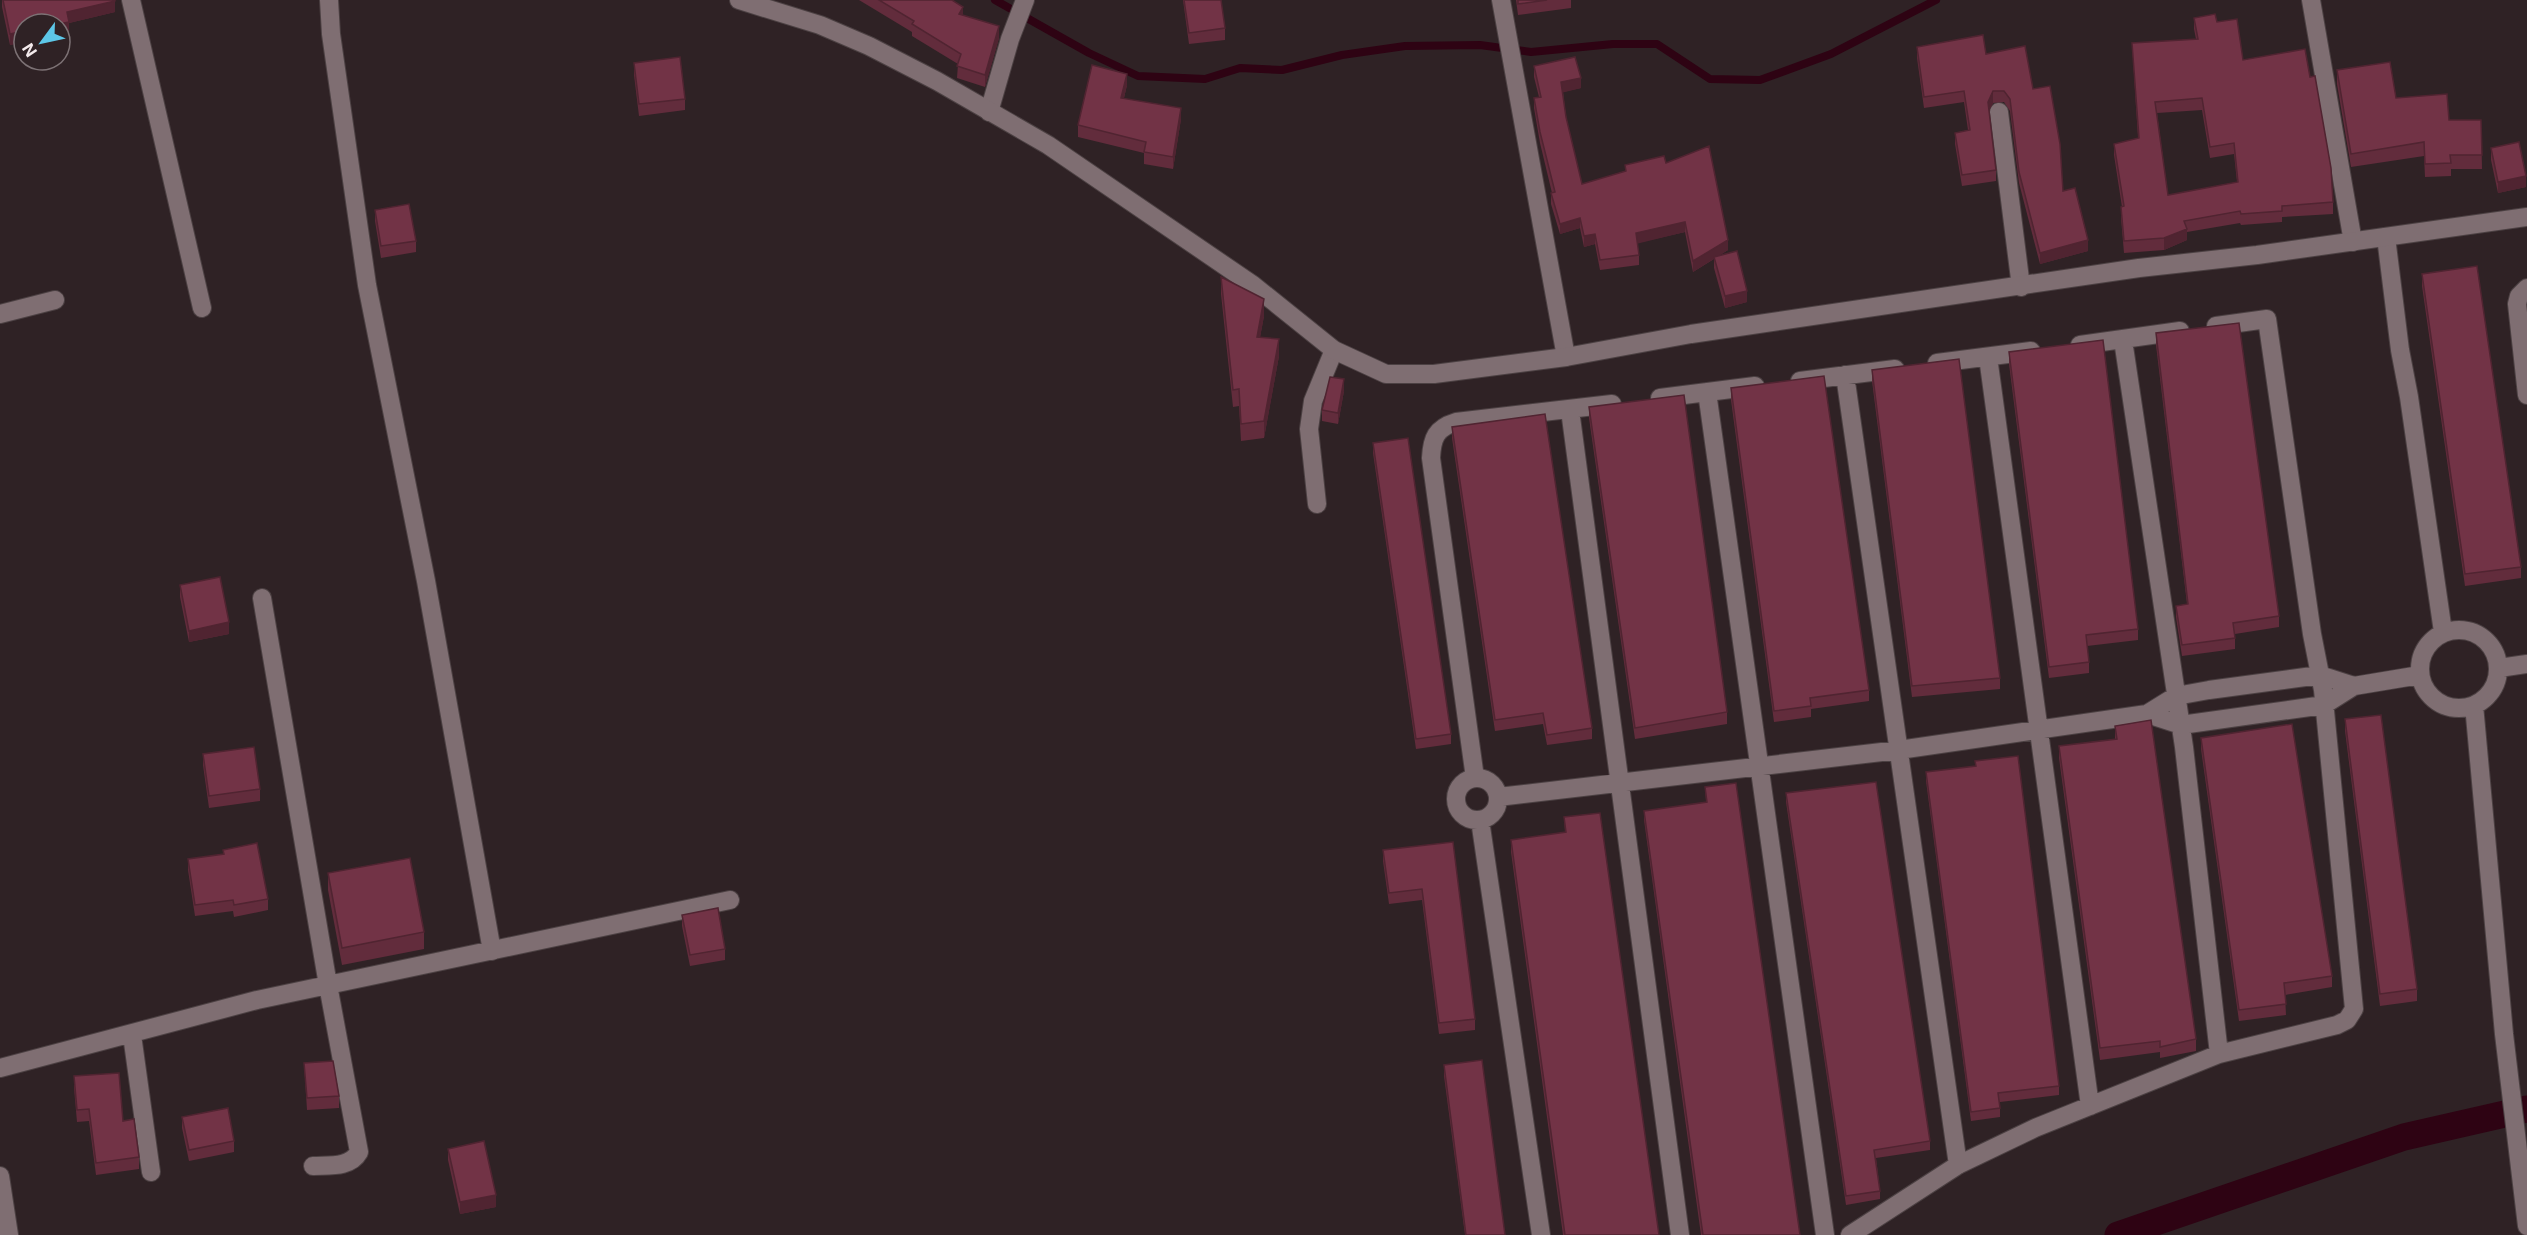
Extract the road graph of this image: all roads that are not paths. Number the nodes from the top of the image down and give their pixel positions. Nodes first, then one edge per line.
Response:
1 (131, 0) edge
2 (329, 0) edge
3 (738, 0) edge
4 (1501, 0) edge
5 (2311, 0) edge
6 (1023, 4) edge
7 (989, 112) junction
8 (1999, 112) dead end
9 (2527, 217) edge
10 (2386, 237) junction
11 (2353, 242) junction
12 (2021, 286) junction
13 (2527, 288) edge
14 (55, 300) dead end
15 (202, 308) dead end
16 (0, 314) edge
17 (2123, 340) junction
18 (2067, 347) edge
19 (1335, 350) junction
20 (2044, 350) edge
21 (1566, 357) junction
22 (1988, 357) junction
23 (1845, 375) junction
24 (1707, 392) junction
25 (2527, 395) edge
26 (1570, 410) junction
27 (1317, 504) dead end
28 (262, 598) dead end
29 (2443, 632) junction
30 (2527, 664) edge
31 (2499, 668) junction
32 (2320, 675) junction
33 (2420, 675) junction
34 (2354, 686) junction
35 (2175, 696) junction
36 (2324, 705) junction
37 (2474, 705) junction
38 (2147, 714) junction
39 (2181, 725) junction
40 (2039, 730) junction
41 (1899, 750) junction
42 (1758, 765) junction
43 (1475, 778) junction
44 (1619, 781) junction
45 (1498, 797) junction
46 (1480, 820) junction
47 (730, 900) dead end
48 (492, 951) junction
49 (328, 985) junction
50 (132, 1035) junction
51 (2219, 1054) junction
52 (0, 1068) edge
53 (2090, 1106) junction
54 (1958, 1165) junction
55 (313, 1166) dead end
56 (152, 1172) dead end
57 (0, 1176) edge
58 (2526, 1218) edge
59 (9, 1235) edge
60 (1540, 1235) edge
61 (1680, 1235) edge
62 (1825, 1235) edge
63 (1850, 1235) edge

1 - 15 street
2 - 48 street
3 - 7 street
4 - 21 street
5 - 11 street
6 - 7 street
7 - 19 street
8 - 12 street
9 - 10 street
10 - 11 street
10 - 29 street
11 - 12 street
12 - 21 street
13 - 25 street
14 - 16 street
17 - 18 street
17 - 32 street
17 - 35 street
19 - 21 street
19 - 27 street
20 - 22 street
22 - 23 street
22 - 40 street
23 - 24 street
23 - 41 street
24 - 26 street
24 - 42 street
26 - 43 street
26 - 44 street
28 - 49 street
29 - 31 street
29 - 33 street
30 - 31 street
31 - 37 street
32 - 34 street
32 - 35 street
32 - 36 street
33 - 34 street
33 - 37 street
34 - 36 street
35 - 38 street
35 - 39 street
36 - 39 street
36 - 51 street
37 - 58 street
38 - 39 street
38 - 40 street
39 - 51 street
40 - 41 street
40 - 53 street
41 - 42 street
41 - 54 street
42 - 44 street
42 - 62 street
43 - 45 street
43 - 46 street
44 - 45 street
44 - 61 street
45 - 46 street
46 - 60 street
47 - 48 street
48 - 49 street
49 - 50 street
49 - 55 street
50 - 52 street
50 - 56 street
51 - 53 street
53 - 54 street
54 - 63 street
57 - 59 street

